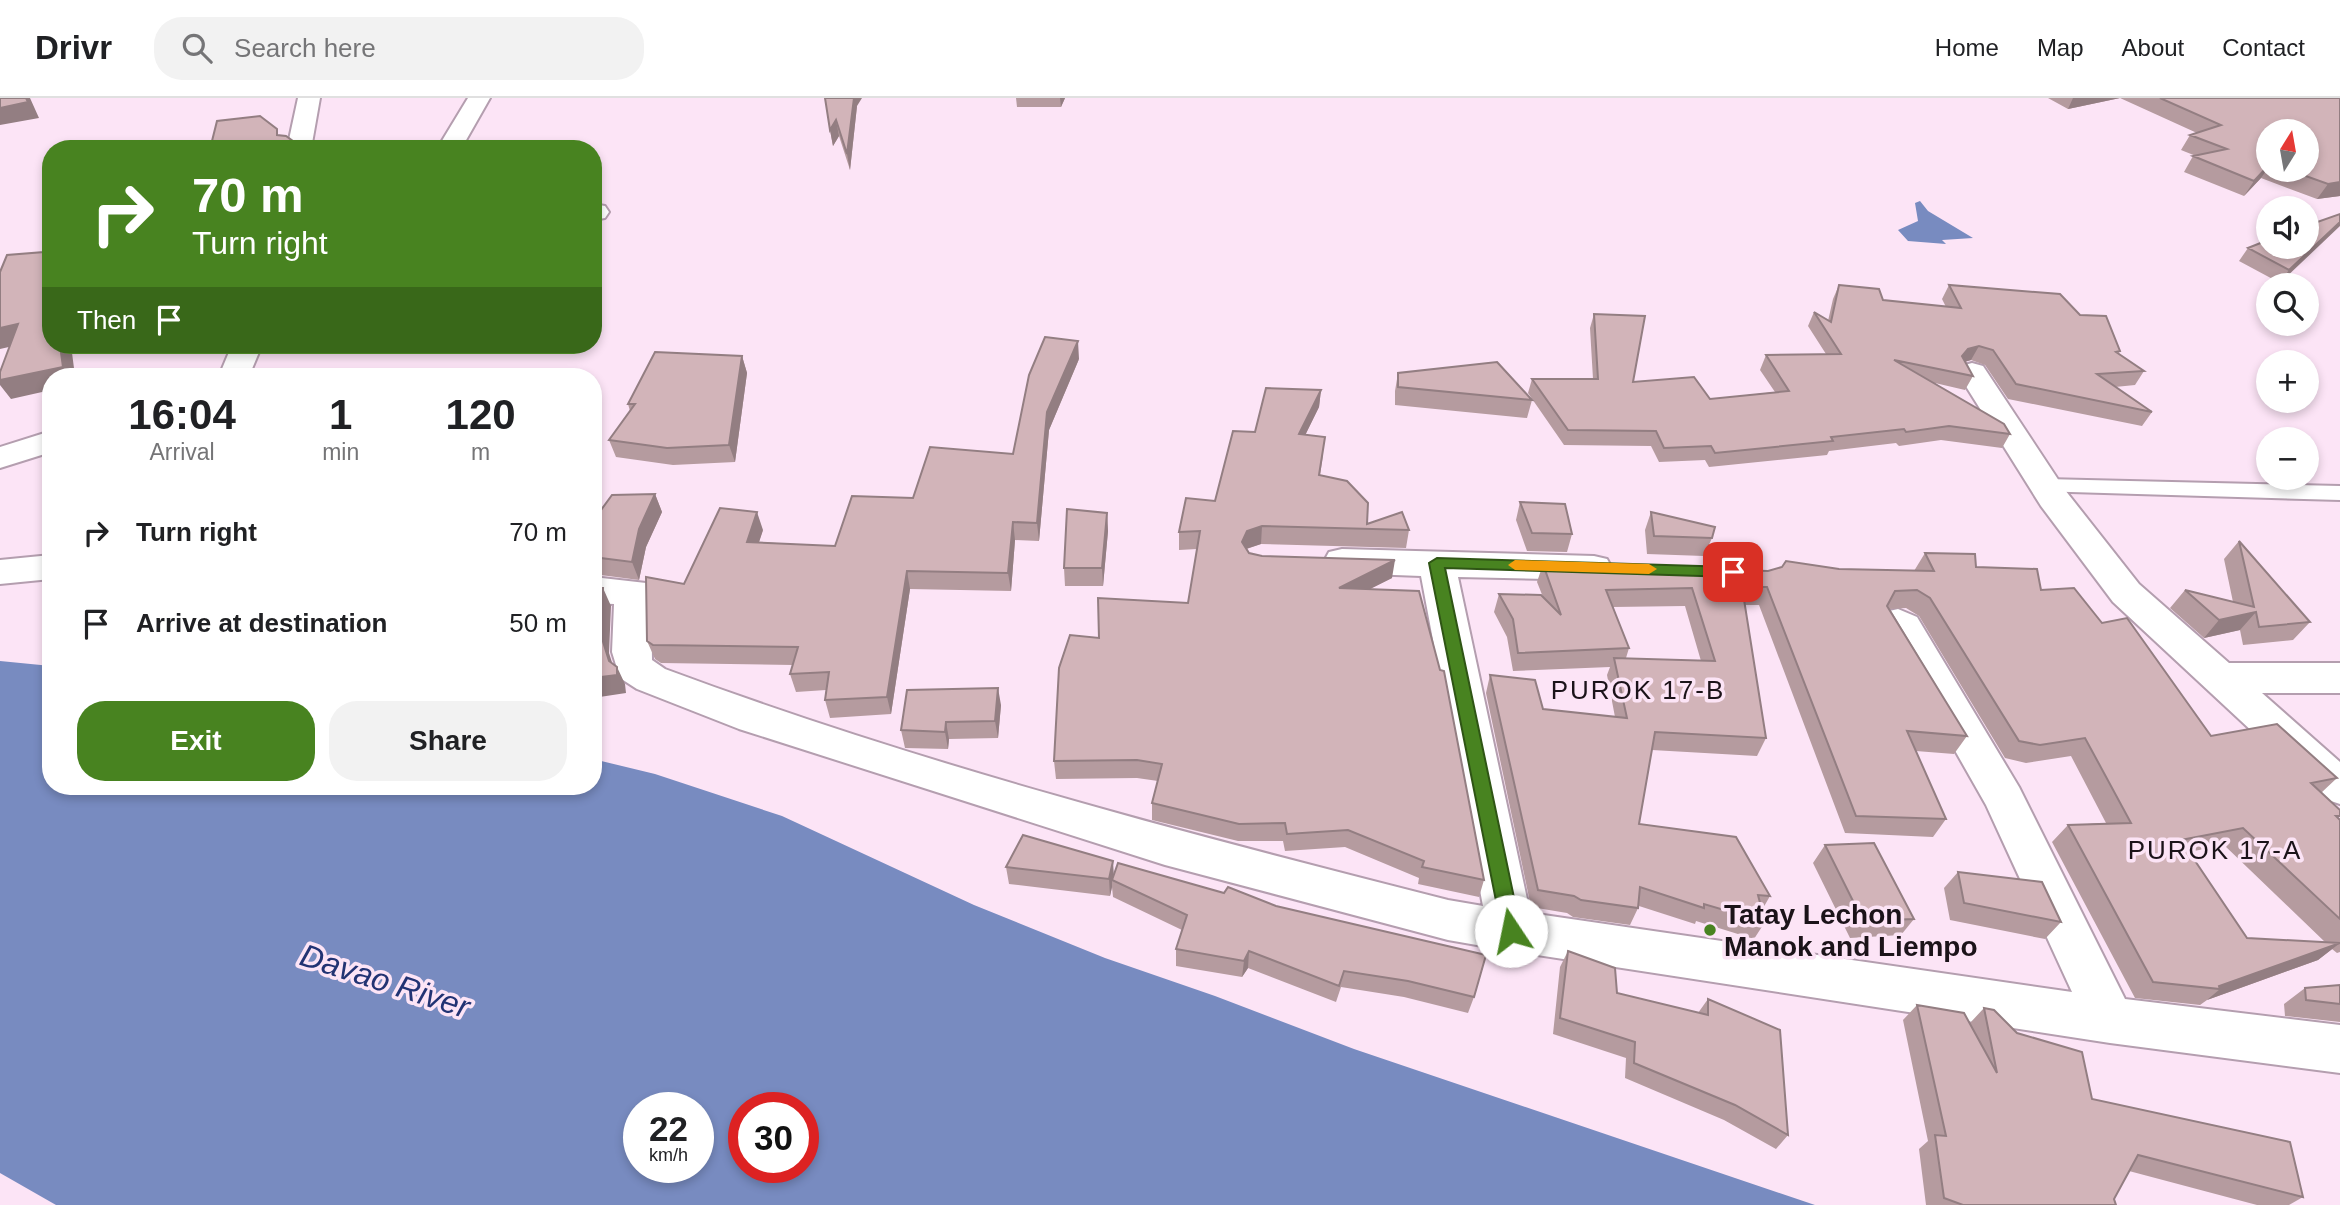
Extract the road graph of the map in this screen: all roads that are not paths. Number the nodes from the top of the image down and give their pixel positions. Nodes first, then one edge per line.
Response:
1 (309, 98) edge
2 (480, 98) edge
3 (301, 140) edge
4 (454, 140) edge
5 (1972, 372) edge
6 (42, 444) edge
7 (0, 458) edge
8 (2045, 486) junction
9 (2340, 493) edge
10 (1315, 560) edge
11 (1437, 563) junction
12 (42, 568) edge
13 (1625, 569) edge
14 (0, 572) edge
15 (602, 590) edge
16 (1898, 622) edge
17 (2218, 678) junction
18 (2340, 678) edge
19 (2340, 787) edge
20 (1511, 931) junction
21 (2110, 1020) junction
22 (2340, 1049) edge

1 - 3 street
2 - 4 street
5 - 8 street
6 - 7 street
8 - 9 lane
8 - 17 street
10 - 11 street
11 - 13 street
11 - 20 street
12 - 14 street
15 - 20 street
16 - 21 street
17 - 18 street
17 - 19 street
20 - 21 street
21 - 22 street

